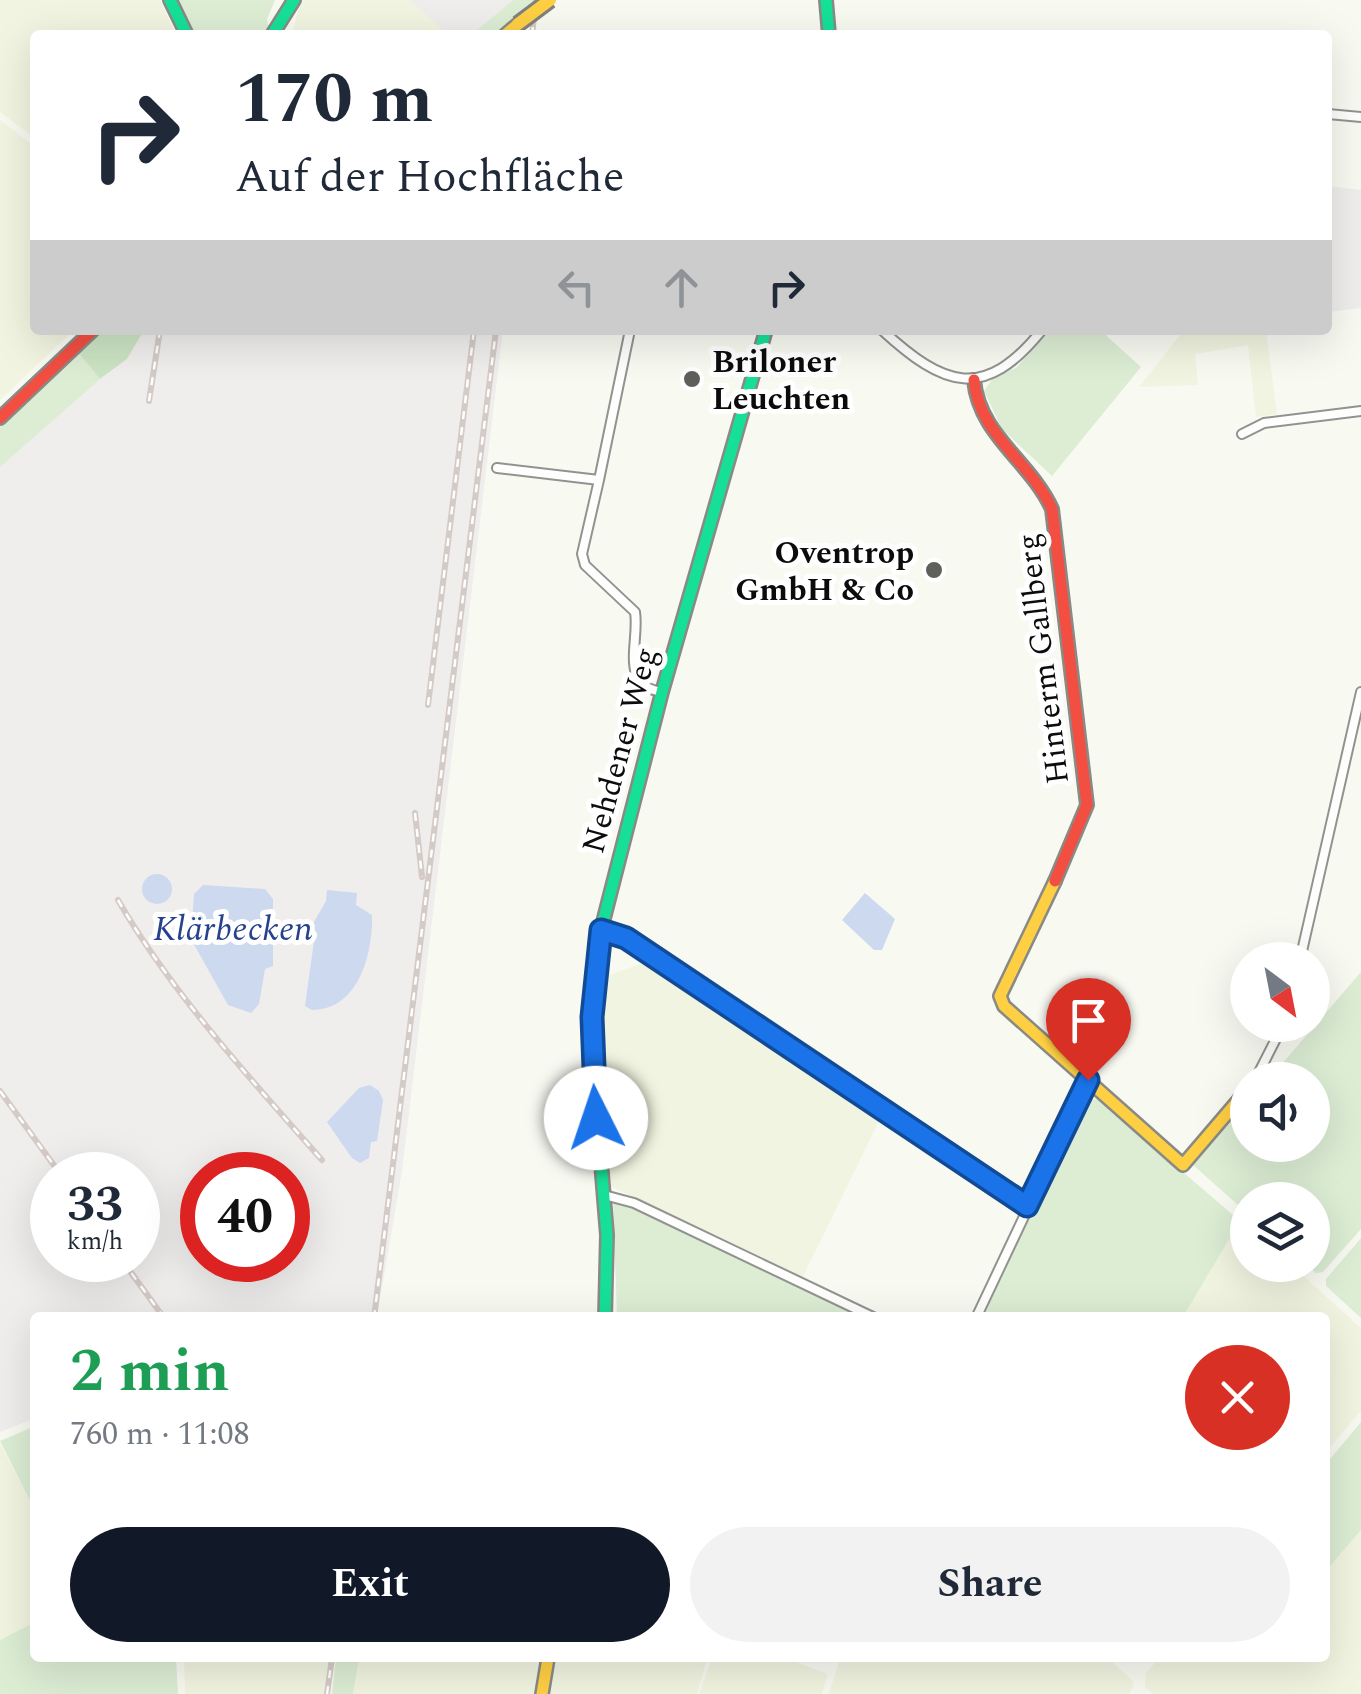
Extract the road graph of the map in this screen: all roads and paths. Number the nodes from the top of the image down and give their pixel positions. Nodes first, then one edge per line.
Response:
1 (170, 0) edge
2 (294, 0) edge
3 (550, 0) edge
4 (826, 0) edge
5 (185, 30) edge
6 (275, 30) edge
7 (511, 30) edge
8 (829, 30) edge
9 (1332, 114) edge
10 (1361, 117) edge
11 (87, 335) edge
12 (629, 335) edge
13 (765, 335) edge
14 (888, 335) edge
15 (1038, 335) edge
16 (974, 380) junction
17 (1361, 411) edge
18 (0, 418) edge
19 (1242, 434) dead end
20 (497, 468) dead end
21 (599, 480) junction
22 (662, 692) junction
23 (1361, 692) edge
24 (601, 930) junction
25 (1304, 942) edge
26 (1088, 1080) junction
27 (1230, 1110) edge
28 (604, 1195) junction
29 (1027, 1206) junction
30 (605, 1312) edge
31 (862, 1312) edge
32 (979, 1312) edge
33 (547, 1662) edge
34 (542, 1694) edge

1 - 5 street
2 - 6 street
3 - 7 street, bridge
4 - 8 street
9 - 10 street
11 - 18 street
12 - 21 street
13 - 22 street, Nehdener Weg
14 - 16 street
15 - 16 street
16 - 26 street, Hinterm Gallberg
17 - 19 street
20 - 21 street
21 - 22 street
22 - 24 street, Nehdener Weg
23 - 25 street
24 - 28 street, Nehdener Weg
24 - 29 street
26 - 27 street
26 - 29 street
28 - 30 street, Nehdener Weg
28 - 31 street
29 - 32 street
33 - 34 street

